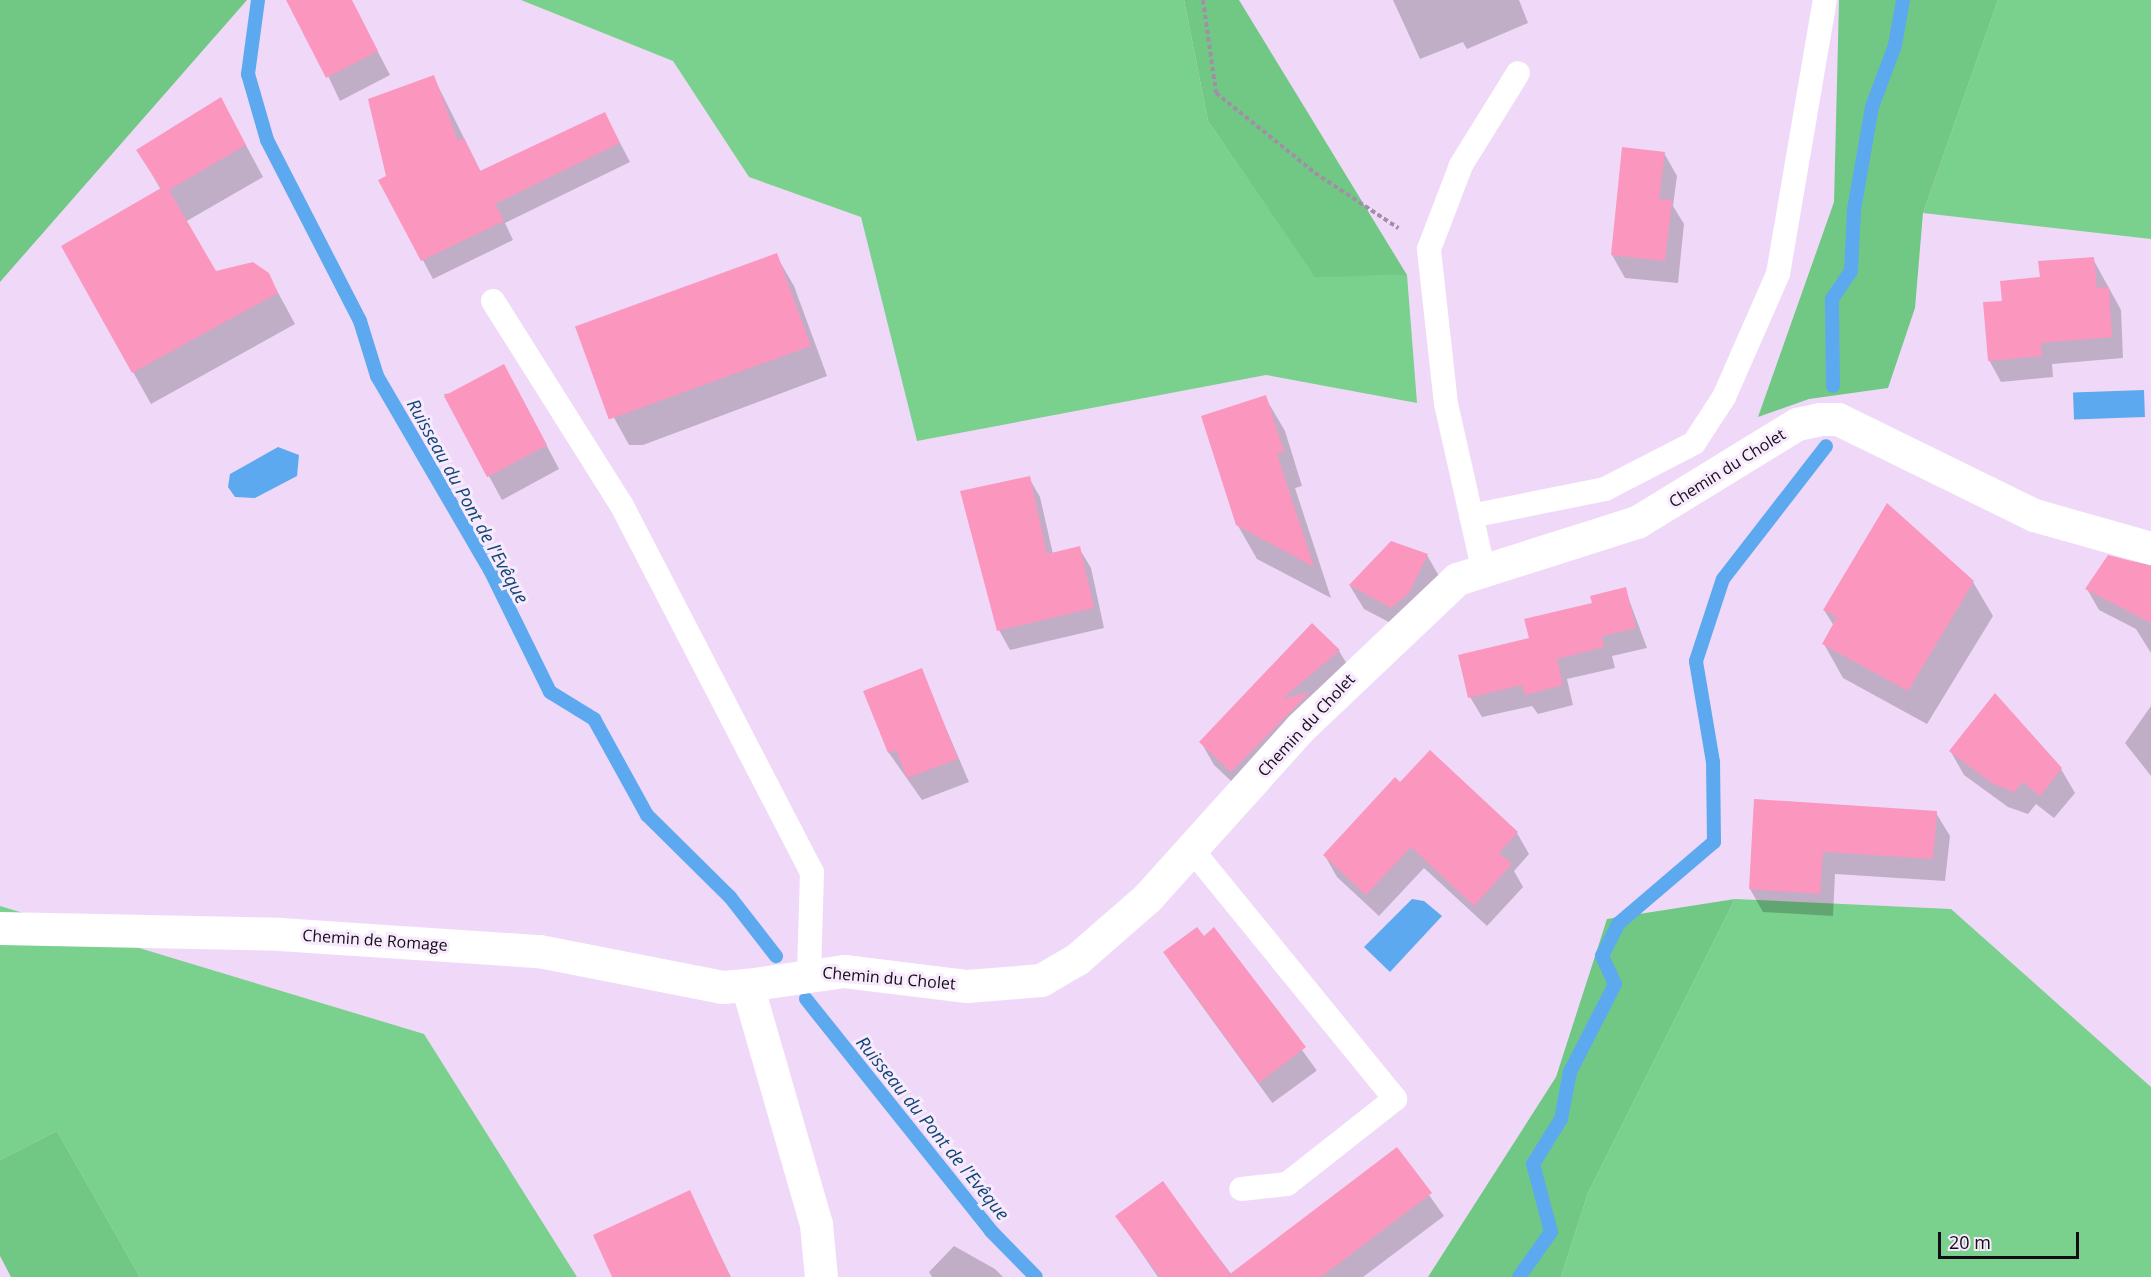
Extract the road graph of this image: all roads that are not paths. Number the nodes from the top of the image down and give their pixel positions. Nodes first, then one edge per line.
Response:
1 (1825, 0) edge
2 (1518, 73) dead end
3 (493, 301) dead end
4 (1471, 516) junction
5 (2151, 548) edge
6 (1483, 568) junction
7 (1193, 851) junction
8 (0, 928) edge
9 (809, 972) junction
10 (747, 985) junction
11 (1241, 1189) dead end
12 (821, 1277) edge

1 - 4 lane
2 - 4 lane
3 - 9 lane
4 - 6 lane
5 - 6 street, Chemin du Cholet
6 - 7 street, Chemin du Cholet
7 - 9 street, Chemin du Cholet
7 - 11 lane
8 - 10 street, Chemin de Romage
9 - 10 street, Chemin du Cholet
10 - 12 street

